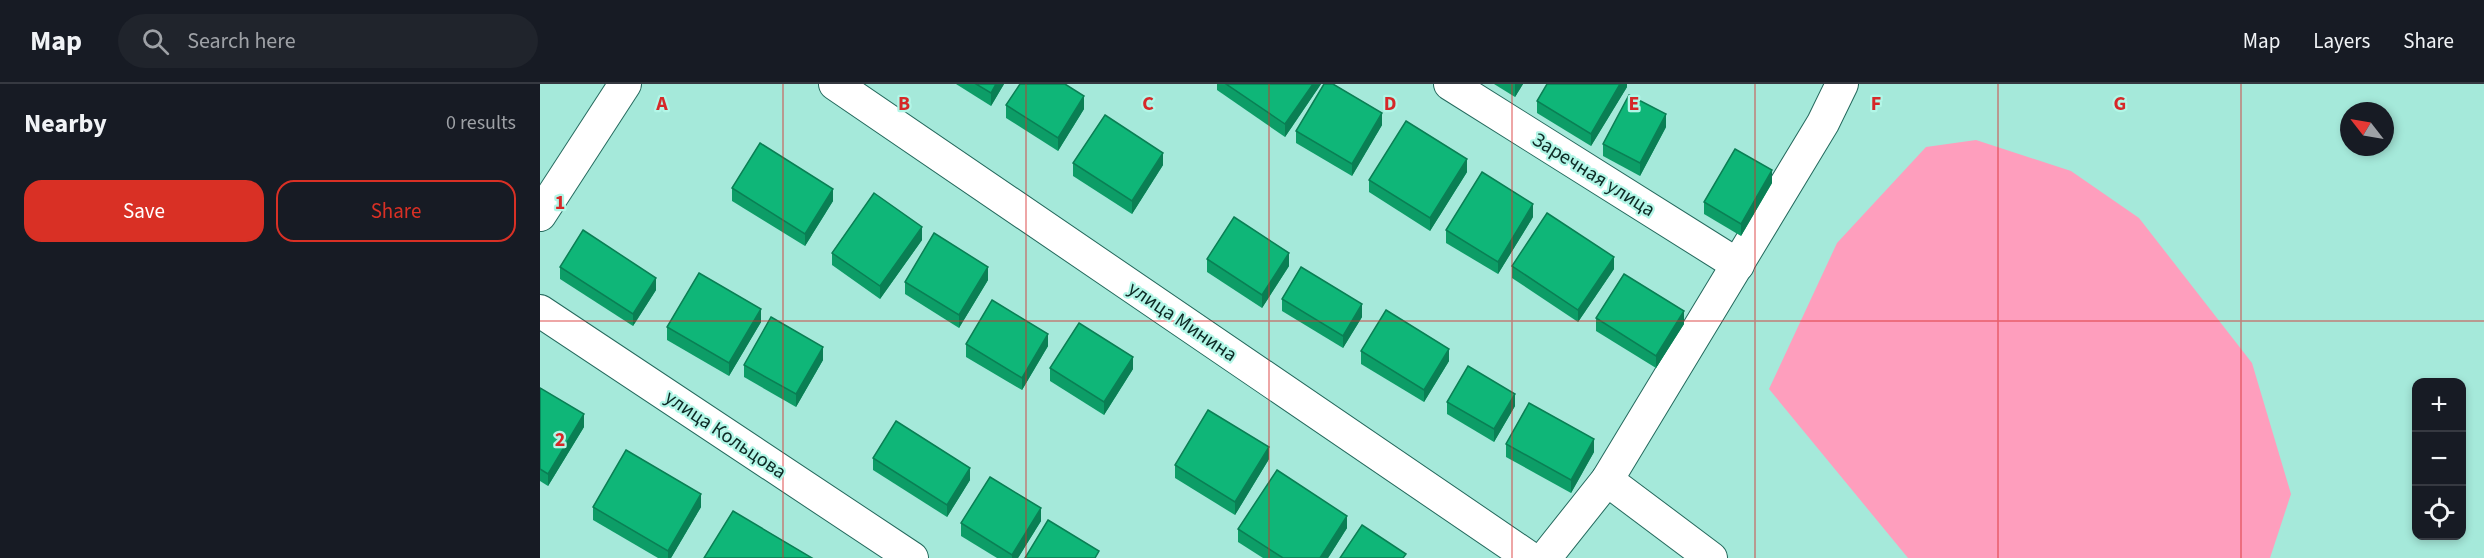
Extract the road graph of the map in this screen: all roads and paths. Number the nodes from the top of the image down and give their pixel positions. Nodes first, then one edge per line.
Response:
1 (625, 84) edge
2 (835, 84) edge
3 (1450, 84) edge
4 (1842, 84) edge
5 (540, 215) edge
6 (1738, 265) junction
7 (540, 311) edge
8 (1607, 480) junction
9 (912, 558) edge
10 (1530, 558) edge
11 (1545, 558) edge
12 (1711, 558) edge

1 - 5 street
2 - 10 street, улица Минина
3 - 6 street, Заречная улица
4 - 6 street
6 - 8 street
7 - 9 street, улица Кольцова
8 - 11 street
8 - 12 street

